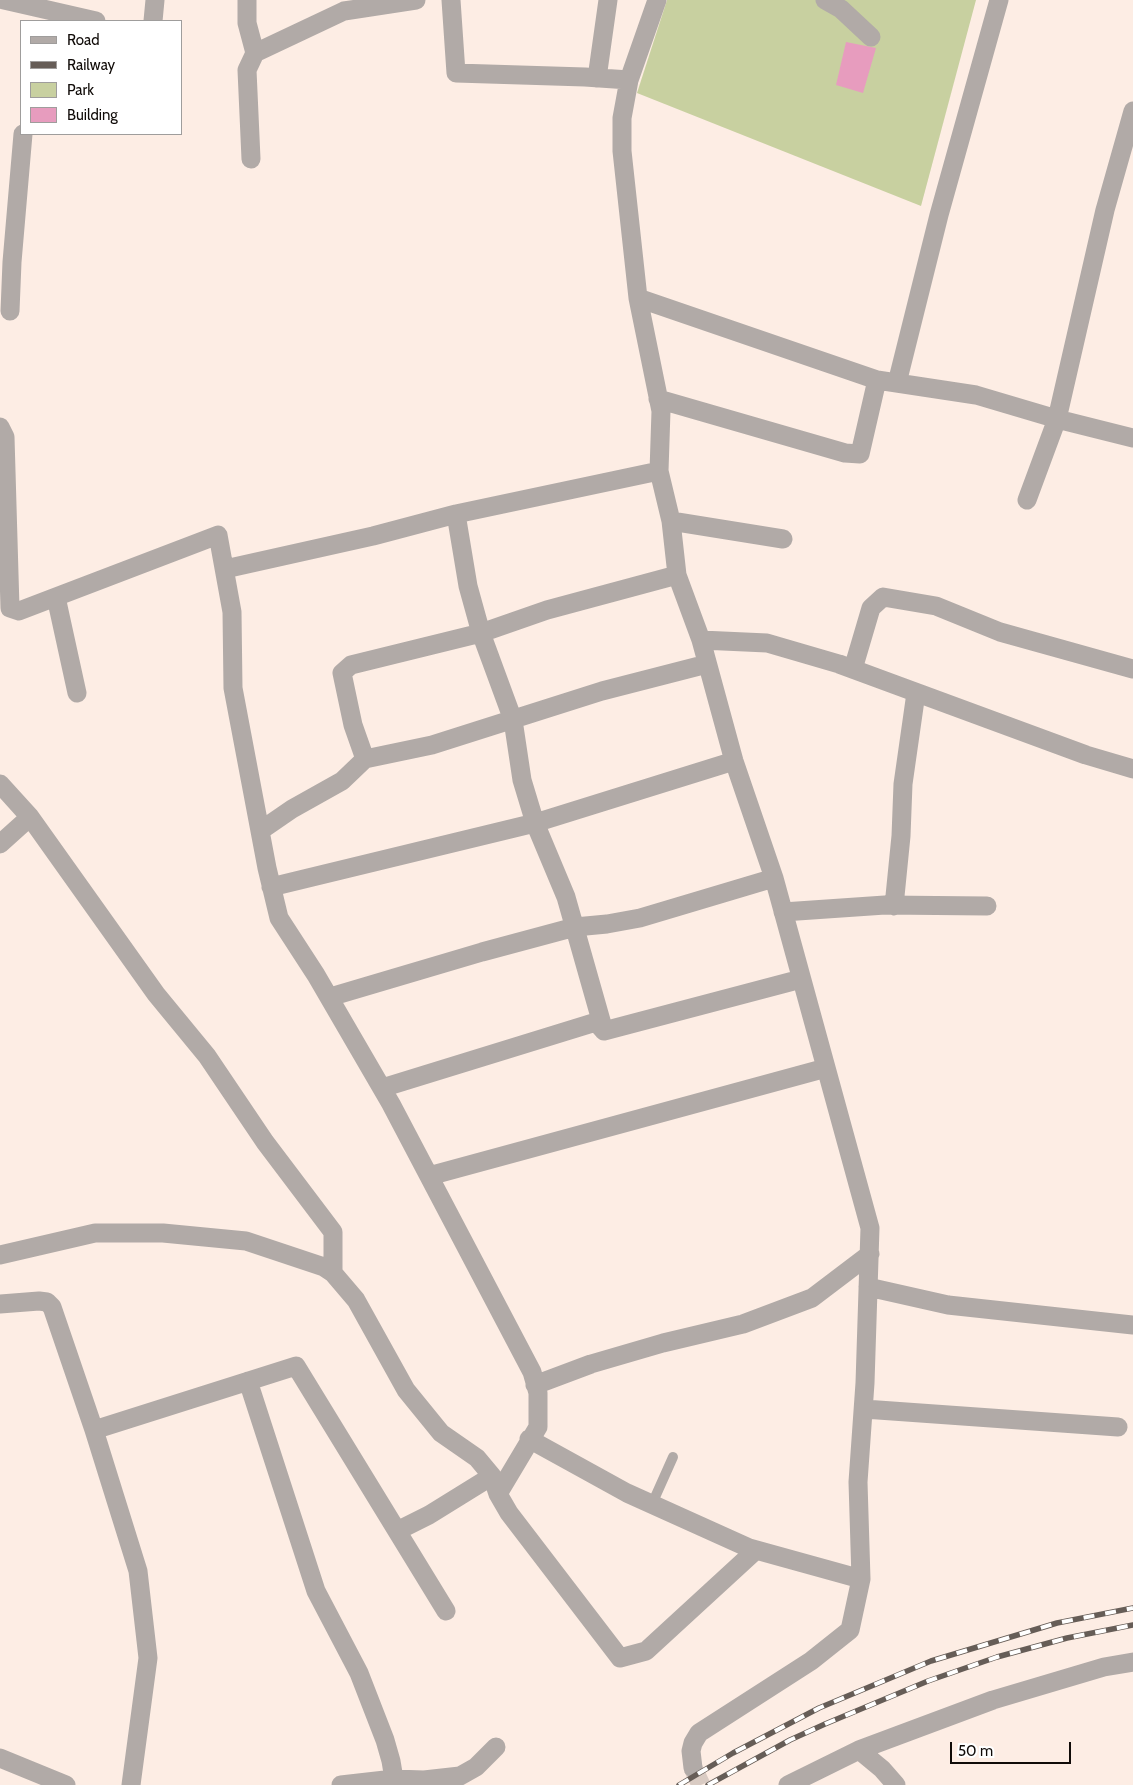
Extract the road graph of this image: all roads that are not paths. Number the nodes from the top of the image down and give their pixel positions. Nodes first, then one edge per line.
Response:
1 (4, 0) edge
2 (155, 0) edge
3 (247, 0) edge
4 (416, 0) edge
5 (451, 0) edge
6 (608, 0) edge
7 (657, 0) edge
8 (825, 0) edge
9 (999, 0) edge
10 (33, 14) edge
11 (87, 20) edge
12 (153, 20) edge
13 (871, 37) dead end
14 (255, 53) junction
15 (597, 78) junction
16 (629, 80) junction
17 (1133, 111) edge
18 (23, 135) edge
19 (251, 159) dead end
20 (638, 298) junction
21 (10, 311) dead end
22 (877, 380) junction
23 (897, 383) junction
24 (658, 399) junction
25 (1057, 419) junction
26 (0, 427) edge
27 (1133, 438) edge
28 (659, 471) junction
29 (1027, 500) dead end
30 (456, 514) junction
31 (671, 521) junction
32 (783, 539) dead end
33 (225, 568) junction
34 (678, 575) junction
35 (56, 597) junction
36 (481, 633) junction
37 (701, 640) junction
38 (707, 664) junction
39 (1133, 669) edge
40 (853, 670) junction
41 (77, 693) dead end
42 (916, 693) junction
43 (513, 720) junction
44 (365, 759) junction
45 (734, 761) junction
46 (1133, 769) edge
47 (0, 784) edge
48 (30, 817) junction
49 (535, 823) junction
50 (260, 831) junction
51 (0, 844) edge
52 (774, 878) junction
53 (271, 887) junction
54 (894, 906) junction
55 (987, 906) dead end
56 (783, 912) junction
57 (575, 927) junction
58 (801, 979) junction
59 (330, 998) junction
60 (604, 1031) junction
61 (826, 1068) junction
62 (382, 1088) junction
63 (429, 1176) junction
64 (870, 1254) junction
65 (0, 1255) edge
66 (333, 1273) junction
67 (868, 1287) junction
68 (0, 1304) edge
69 (1133, 1325) edge
70 (248, 1381) junction
71 (535, 1385) junction
72 (864, 1409) junction
73 (1118, 1427) dead end
74 (94, 1430) junction
75 (530, 1439) junction
76 (673, 1457) dead end
77 (495, 1485) junction
78 (652, 1504) junction
79 (397, 1531) junction
80 (756, 1550) junction
81 (861, 1580) junction
82 (446, 1611) dead end
83 (1133, 1662) edge
84 (496, 1747) dead end
85 (859, 1750) junction
86 (0, 1758) edge
87 (693, 1768) tunnel mouth
88 (394, 1779) junction
89 (66, 1785) edge
90 (131, 1785) edge
91 (340, 1785) edge
92 (788, 1785) edge
93 (896, 1785) edge

1 - 10 street
2 - 12 street
3 - 14 street
4 - 14 street
5 - 15 street
6 - 15 street
7 - 16 street
8 - 13 street
9 - 23 street
10 - 11 street
14 - 19 street
15 - 16 street
16 - 20 street
17 - 25 street
18 - 21 street
20 - 22 street
20 - 24 street
22 - 23 street
22 - 24 street
23 - 25 street
24 - 28 street
25 - 27 street
25 - 29 street
26 - 35 street
28 - 30 street
28 - 31 street
30 - 33 street
30 - 36 street
31 - 32 street
31 - 34 street
33 - 35 street
33 - 50 street
34 - 36 street
34 - 37 street
35 - 41 street
36 - 43 street
36 - 44 street
37 - 38 street
37 - 40 street
38 - 43 street
38 - 45 street
39 - 40 street
40 - 42 street
42 - 46 street
42 - 54 street
43 - 44 street
43 - 49 street
44 - 50 street
45 - 49 street
45 - 52 street
47 - 48 street
48 - 51 street
48 - 66 street
49 - 53 street
49 - 57 street
50 - 53 street
52 - 56 street
52 - 57 street
53 - 59 street
54 - 55 street
54 - 56 street
56 - 58 street
57 - 59 street
57 - 60 street
58 - 60 street
58 - 61 street
59 - 62 street
60 - 62 street
61 - 63 street
61 - 64 street
62 - 63 street
63 - 71 street
64 - 67 street
64 - 71 street
65 - 66 street
66 - 77 street
67 - 69 street
67 - 72 street
68 - 74 street
70 - 74 street
70 - 79 street
70 - 88 street
71 - 75 street
72 - 73 street
72 - 81 street
74 - 90 street
75 - 77 street
75 - 78 street
76 - 78 lane
77 - 79 street
77 - 80 street
78 - 80 street
79 - 82 street
80 - 81 street
81 - 87 street
83 - 85 street
84 - 88 street
85 - 92 street
85 - 93 street
86 - 89 street
88 - 91 street

